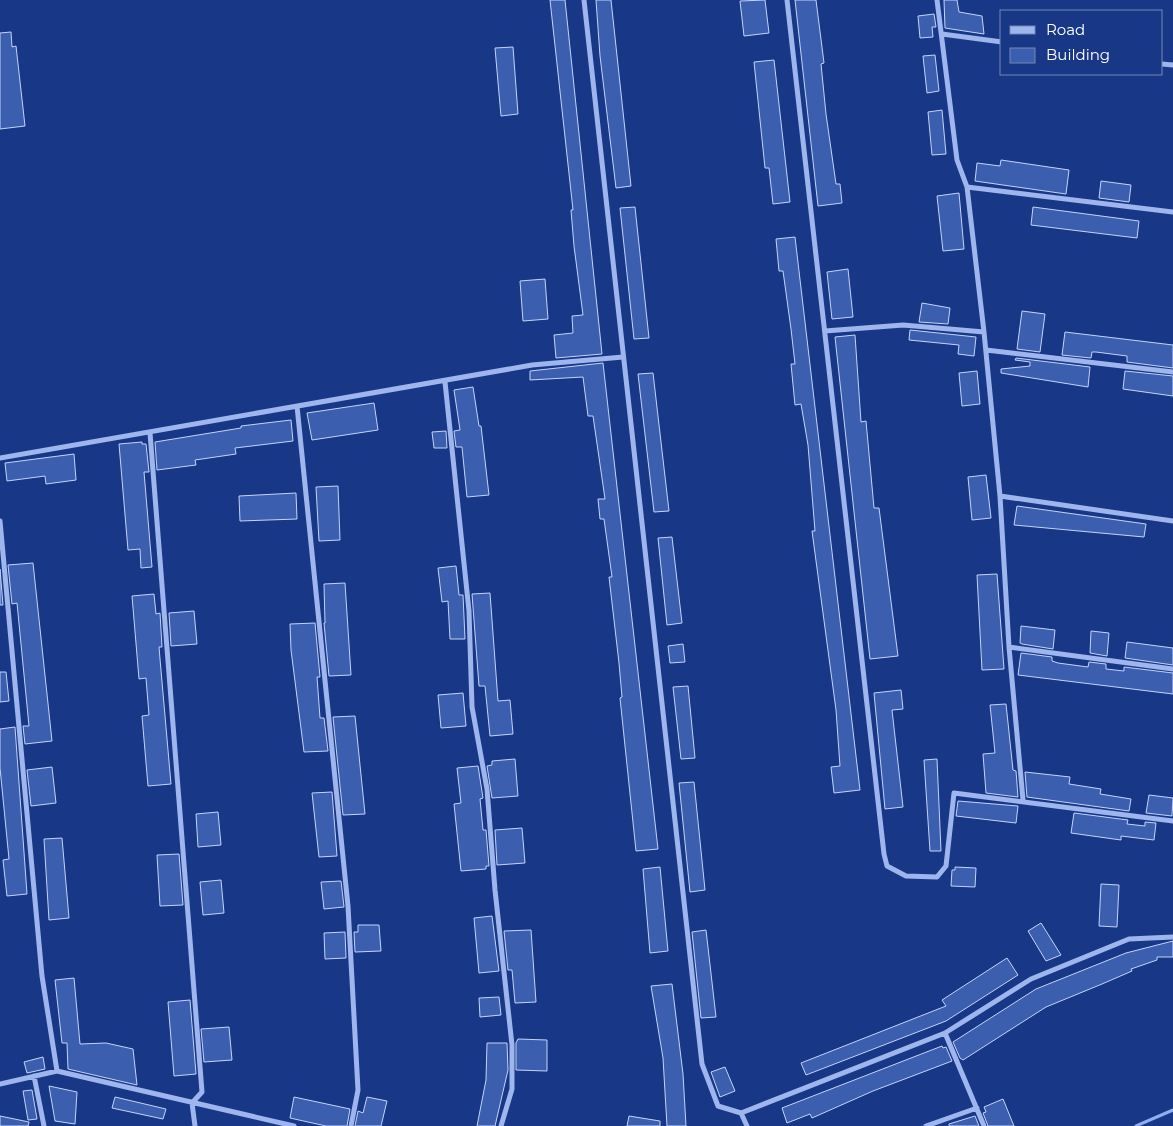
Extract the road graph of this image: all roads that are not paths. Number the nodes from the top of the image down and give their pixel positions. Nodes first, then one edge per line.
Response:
1 (584, 0) edge
2 (788, 0) edge
3 (938, 0) edge
4 (942, 34) junction
5 (1000, 42) edge
6 (967, 187) junction
7 (1173, 212) edge
8 (825, 331) junction
9 (984, 332) junction
10 (986, 350) junction
11 (624, 357) junction
12 (1173, 372) edge
13 (446, 382) junction
14 (297, 406) junction
15 (150, 433) junction
16 (0, 458) edge
17 (1000, 496) junction
18 (0, 521) edge
19 (1173, 521) edge
20 (1009, 647) junction
21 (1173, 669) edge
22 (1023, 800) junction
23 (1173, 821) edge
24 (1173, 937) edge
25 (945, 1034) junction
26 (56, 1071) junction
27 (34, 1076) junction
28 (0, 1084) edge
29 (192, 1103) junction
30 (977, 1108) junction
31 (741, 1113) junction
32 (44, 1126) edge
33 (195, 1126) edge
34 (294, 1126) edge
35 (351, 1126) edge
36 (501, 1126) edge
37 (747, 1126) edge
38 (926, 1126) edge
39 (984, 1126) edge

1 - 11 street
2 - 8 street
3 - 4 street
4 - 5 street
4 - 6 street
6 - 7 street
6 - 9 street
8 - 9 street
8 - 22 street
9 - 10 street
10 - 12 street
10 - 17 street
11 - 13 street
11 - 31 street
13 - 14 street
13 - 36 street
14 - 15 street
14 - 35 street
15 - 16 street
15 - 29 street
17 - 19 street
17 - 20 street
18 - 26 street
20 - 21 street
20 - 22 street
22 - 23 street
24 - 25 street
25 - 30 street
25 - 31 street
26 - 27 street
26 - 29 street
27 - 28 street
27 - 32 street
29 - 33 street
29 - 34 street
30 - 38 street
30 - 39 street
31 - 37 street

